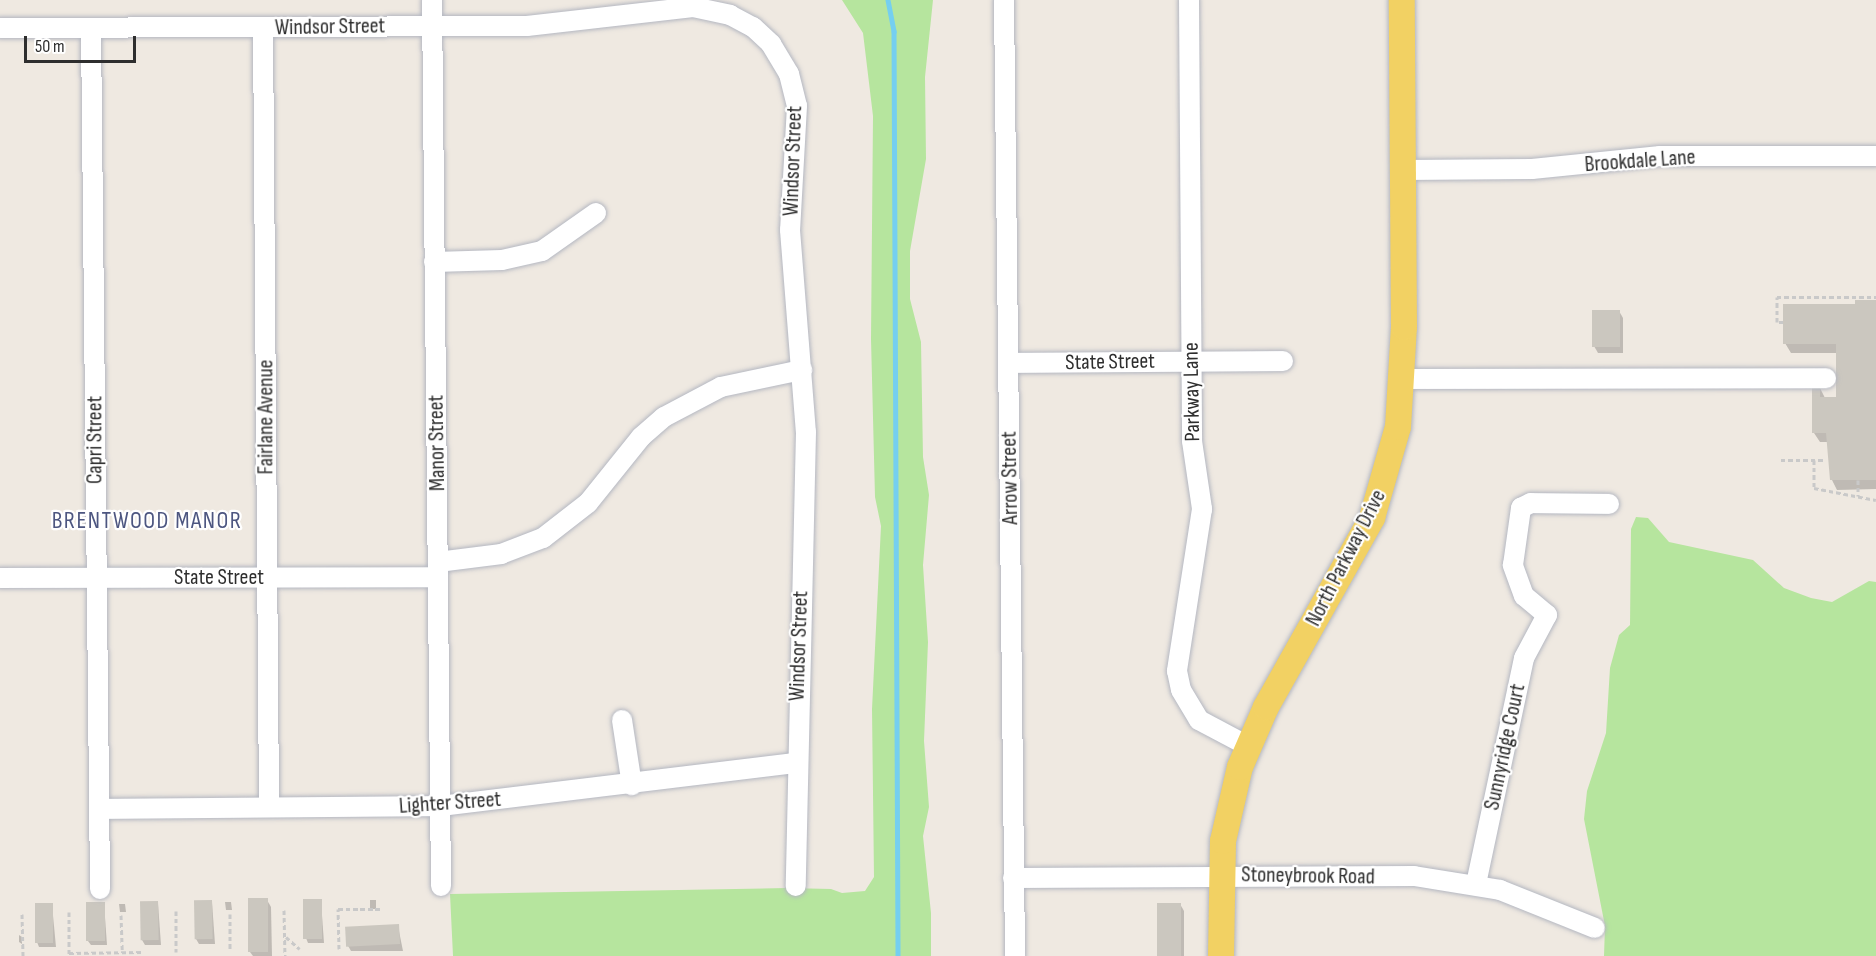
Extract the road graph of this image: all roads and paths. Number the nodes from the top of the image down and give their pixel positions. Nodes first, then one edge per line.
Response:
1 (432, 0) edge
2 (1004, 0) edge
3 (1189, 0) edge
4 (1402, 0) edge
5 (432, 26) junction
6 (263, 27) junction
7 (0, 28) edge
8 (91, 28) junction
9 (1876, 156) edge
10 (1403, 170) junction
11 (596, 213) dead end
12 (435, 262) junction
13 (1876, 297) edge
14 (1783, 322) dead end
15 (1191, 361) junction
16 (1283, 361) dead end
17 (1008, 363) junction
18 (802, 370) junction
19 (1826, 378) dead end
20 (1404, 379) junction
21 (1781, 460) dead end
22 (1814, 460) junction
23 (1826, 460) dead end
24 (1858, 480) dead end
25 (1858, 496) junction
26 (1876, 500) edge
27 (1609, 504) dead end
28 (438, 569) junction
29 (96, 577) junction
30 (0, 578) edge
31 (268, 578) junction
32 (622, 720) dead end
33 (1248, 746) junction
34 (797, 763) junction
35 (632, 786) junction
36 (440, 806) junction
37 (270, 807) junction
38 (100, 809) junction
39 (1221, 875) junction
40 (1013, 879) junction
41 (1476, 884) junction
42 (441, 886) dead end
43 (796, 886) dead end
44 (100, 889) dead end
45 (382, 909) dead end
46 (176, 910) dead end
47 (284, 910) dead end
48 (69, 912) dead end
49 (22, 914) dead end
50 (230, 914) dead end
51 (121, 915) dead end
52 (1595, 928) dead end
53 (285, 936) junction
54 (300, 949) dead end
55 (339, 949) dead end
56 (230, 951) dead end
57 (122, 952) junction
58 (144, 952) dead end
59 (176, 952) dead end
60 (69, 954) edge
61 (23, 956) edge
62 (285, 956) edge
63 (1015, 956) edge
64 (1221, 956) edge

1 - 5 street, Manor Street
2 - 17 street, Arrow Street
3 - 15 street, Parkway Lane
4 - 10 main road, North Parkway Drive
5 - 6 street, Windsor Street
5 - 12 street, Manor Street
5 - 18 street, Windsor Street
6 - 8 street, Windsor Street
6 - 31 street, Fairlane Avenue
7 - 8 street, Windsor Street
8 - 29 street, Capri Street
9 - 10 street, Brookdale Lane
10 - 20 main road, North Parkway Drive
11 - 12 street
12 - 28 street, Manor Street
13 - 14 path
15 - 16 street, State Street
15 - 17 street, State Street
15 - 33 street, Parkway Lane
17 - 40 street, Arrow Street
18 - 28 street, State Street
18 - 34 street, Windsor Street
19 - 20 street
20 - 33 main road, North Parkway Drive
21 - 22 path
22 - 23 path
22 - 25 path
24 - 25 path
25 - 26 path
27 - 41 street, Sunnyridge Court
28 - 31 street, State Street
28 - 36 street, Manor Street
29 - 30 street, State Street
29 - 31 street, State Street
29 - 38 street, Capri Street
31 - 37 street, Fairlane Avenue
32 - 35 street
33 - 39 main road, North Parkway Drive
34 - 35 street, Lighter Street
34 - 43 street, Windsor Street
35 - 36 street, Lighter Street
36 - 37 street, Lighter Street
36 - 42 street, Manor Street
37 - 38 street, Lighter Street
38 - 44 street, Capri Street
39 - 40 street, Stoneybrook Road
39 - 41 street, Stoneybrook Road
39 - 64 main road, North Parkway Drive
40 - 63 street, Arrow Street
41 - 52 street, Stoneybrook Road
45 - 55 path
46 - 59 path
47 - 53 path
48 - 60 path
49 - 61 path
50 - 56 path
51 - 57 path
53 - 54 path
53 - 62 path
57 - 58 path
57 - 60 path

